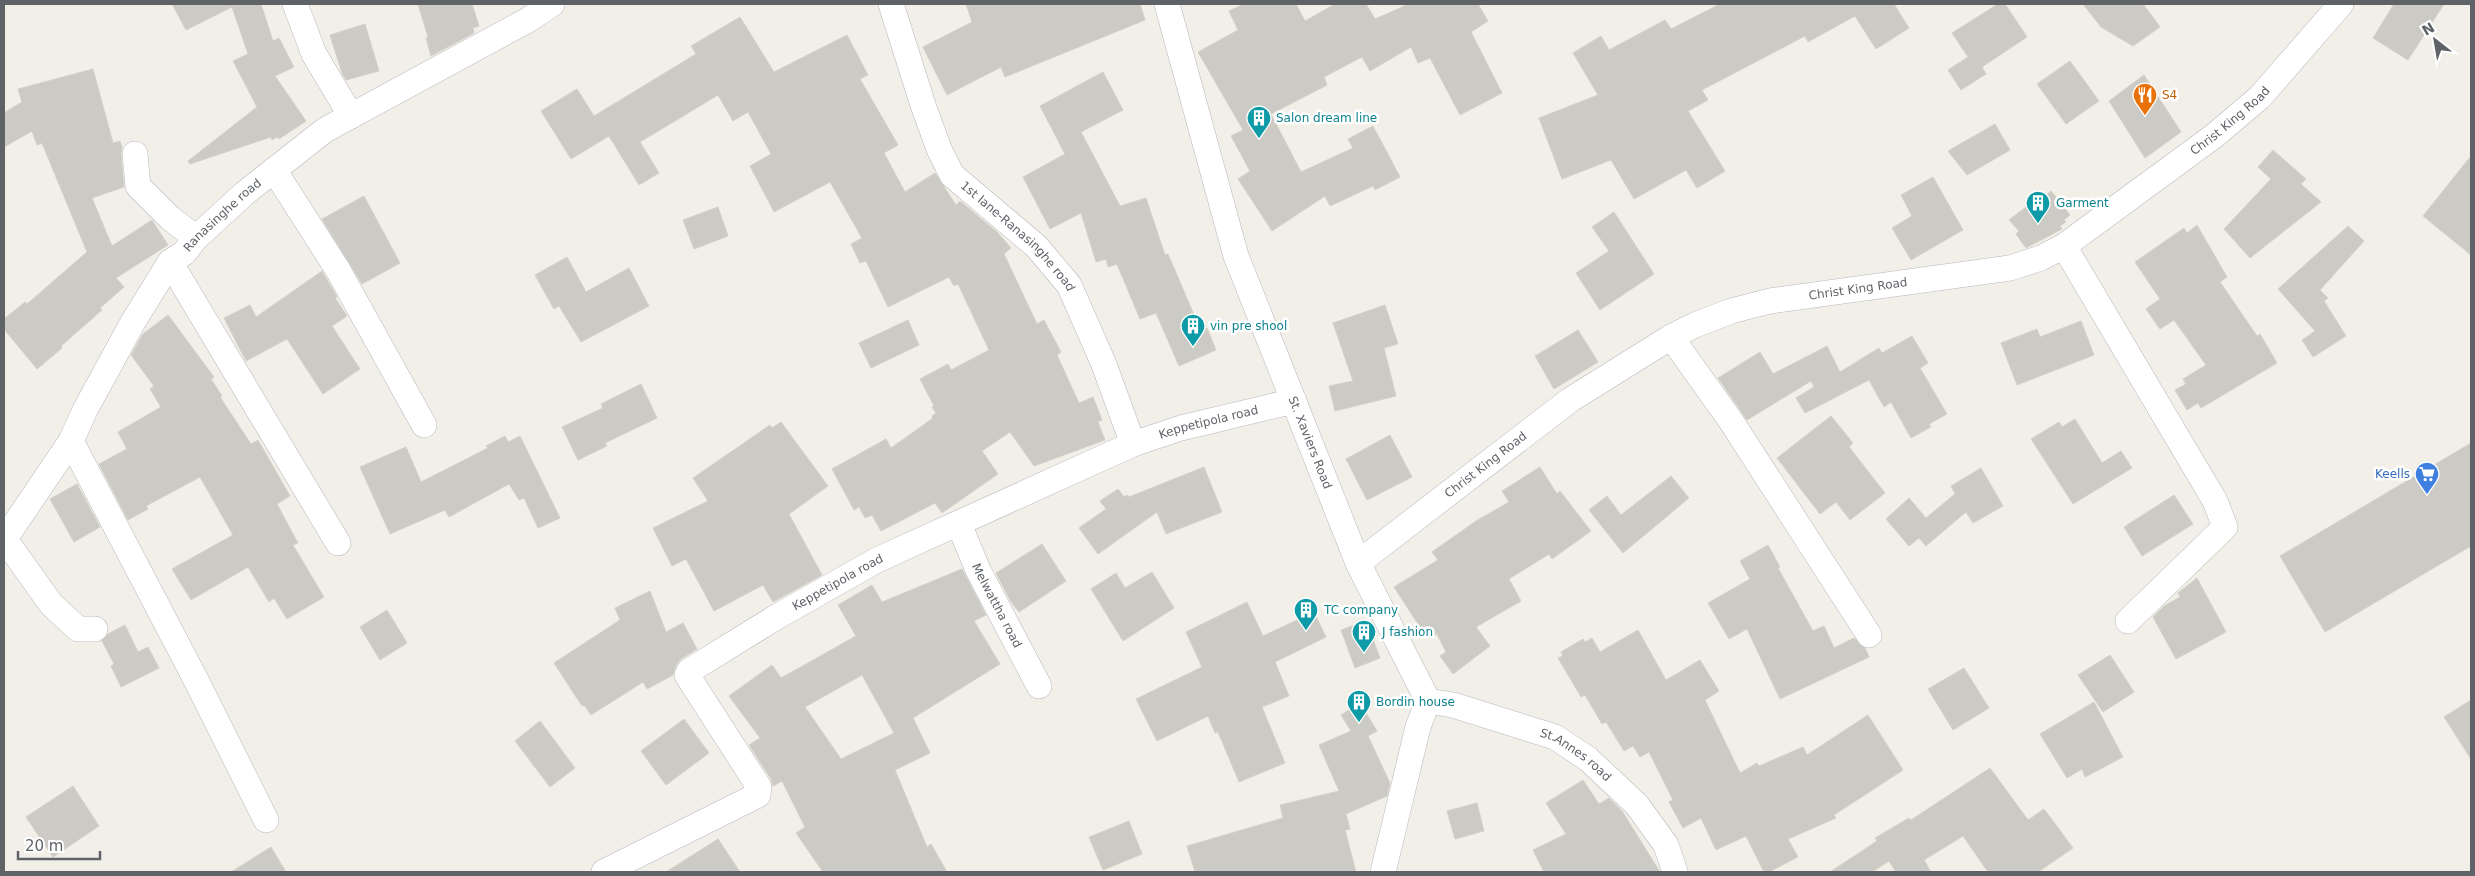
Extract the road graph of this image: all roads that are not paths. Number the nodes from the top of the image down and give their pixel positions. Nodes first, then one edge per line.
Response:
1 (295, 4) edge
2 (552, 4) edge
3 (891, 4) edge
4 (1167, 4) edge
5 (2340, 4) edge
6 (351, 116) junction
7 (136, 154) dead end
8 (274, 170) junction
9 (196, 238) junction
10 (2064, 246) junction
11 (170, 262) junction
12 (1671, 337) junction
13 (1294, 401) junction
14 (424, 425) dead end
15 (71, 441) junction
16 (1134, 444) junction
17 (959, 524) junction
18 (4, 539) edge
19 (338, 543) dead end
20 (1358, 563) junction
21 (2128, 621) dead end
22 (95, 629) dead end
23 (1869, 635) dead end
24 (1039, 686) dead end
25 (1428, 701) junction
26 (266, 820) dead end
27 (604, 872) edge
28 (1383, 872) edge
29 (1675, 872) edge

1 - 6 street
2 - 6 street, Ranasinghe road
3 - 16 street, 1st lane-Ranasinghe road
4 - 13 street, St. Xaviers Road
5 - 10 street, Christ King Road
6 - 8 street, Ranasinghe road
7 - 9 street
8 - 9 street, Ranasinghe road
8 - 14 street
9 - 11 street, Ranasinghe road
10 - 12 street, Christ King Road
10 - 21 street
11 - 15 street, Ranasinghe road
11 - 19 street
12 - 20 street, Christ King Road
12 - 23 street
13 - 16 street, Keppetipola road
13 - 20 street, St. Xaviers Road
15 - 18 street, Ranasinghe road
15 - 26 street
16 - 17 street, Keppetipola road
17 - 24 street, Melwattha road
17 - 27 street, Keppetipola road
18 - 22 street
20 - 25 street, St. Xaviers Road
25 - 28 street
25 - 29 street, St.Annes road

